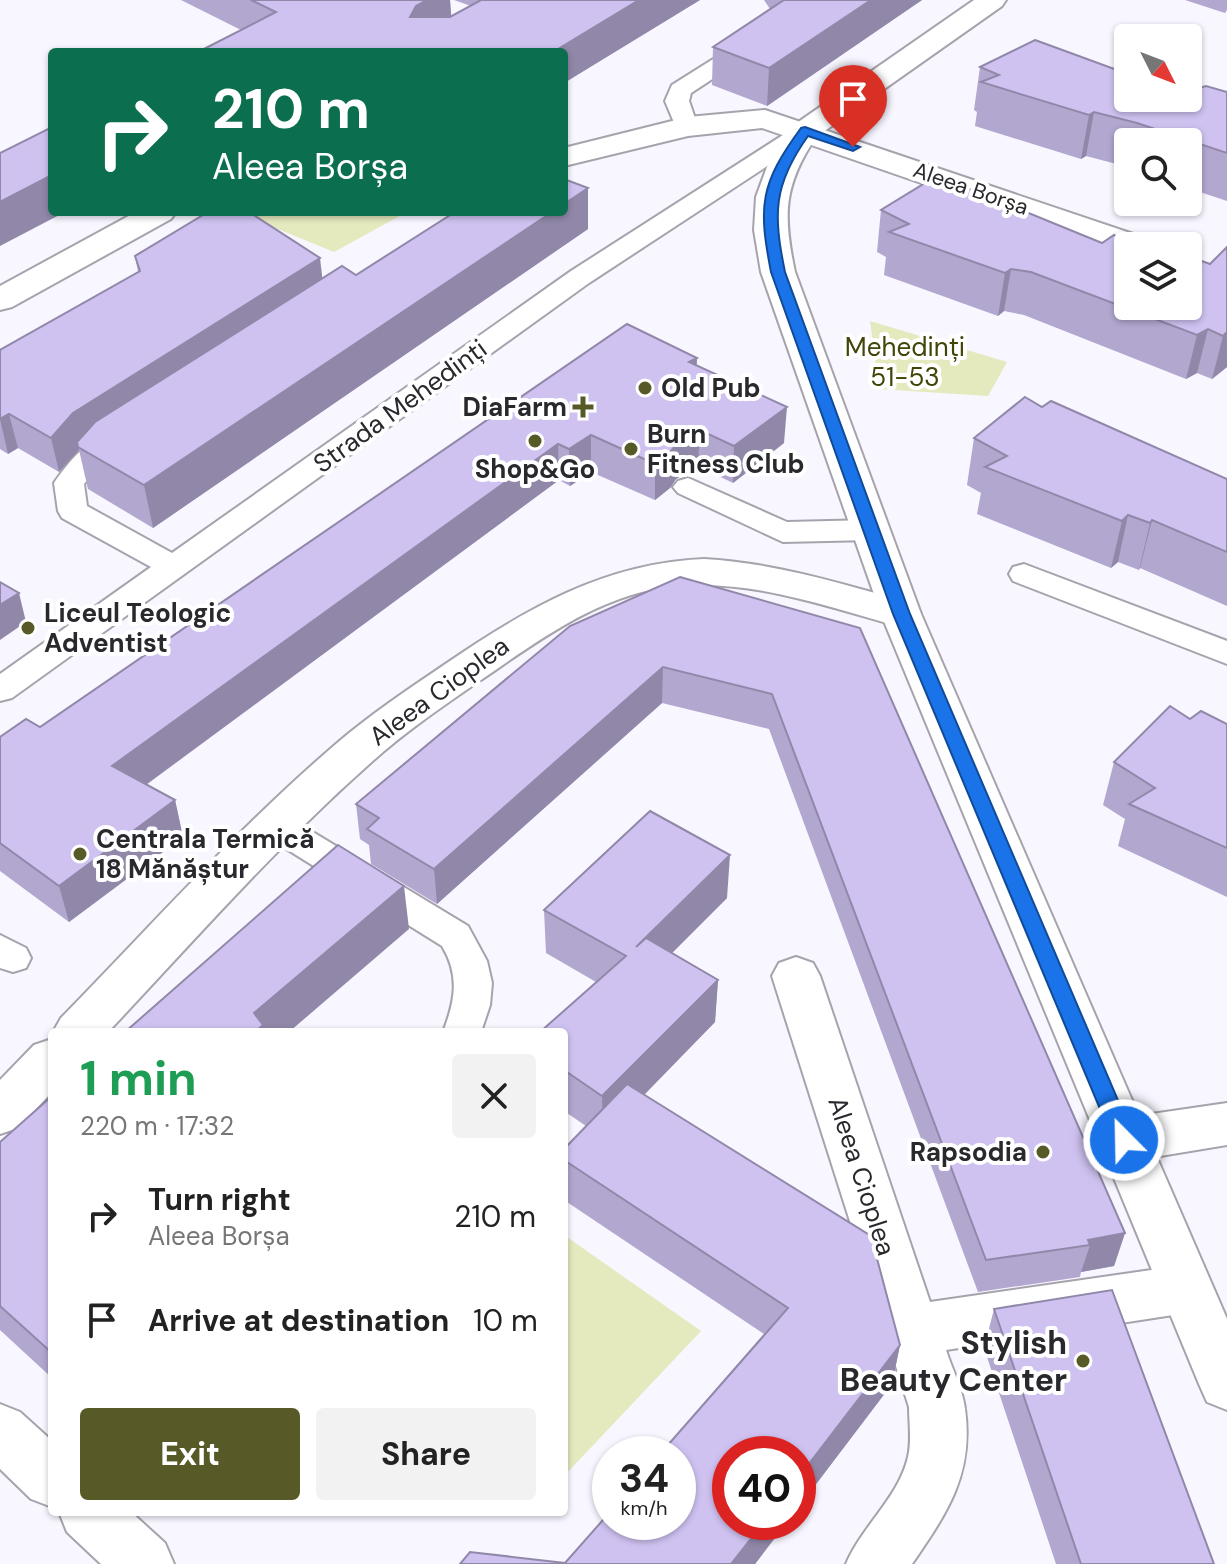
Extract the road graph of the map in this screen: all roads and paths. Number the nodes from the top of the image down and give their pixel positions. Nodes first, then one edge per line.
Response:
1 (822, 0) edge
2 (992, 0) edge
3 (686, 127) junction
4 (805, 131) junction
5 (568, 156) edge
6 (153, 216) edge
7 (1114, 238) edge
8 (0, 300) edge
9 (144, 423) edge
10 (688, 487) edge
11 (871, 530) junction
12 (174, 567) junction
13 (1024, 574) dead end
14 (901, 614) junction
15 (1227, 653) edge
16 (0, 690) edge
17 (276, 826) junction
18 (796, 976) dead end
19 (82, 1028) edge
20 (464, 1028) edge
21 (48, 1063) edge
22 (0, 1113) edge
23 (1227, 1124) edge
24 (1124, 1140) junction
25 (1186, 1289) junction
26 (912, 1330) junction
27 (1227, 1384) edge
28 (0, 1431) edge
29 (48, 1475) edge
30 (92, 1516) edge
31 (144, 1564) edge
32 (876, 1564) edge

1 - 3 lane
2 - 4 street, Strada Mehedinți
3 - 4 street
3 - 5 street
4 - 7 street, Aleea Borșa
4 - 11 street, Strada Mehedinți
4 - 12 lane, Strada Mehedinți
6 - 8 street
9 - 12 lane
10 - 11 lane
11 - 14 street, Strada Mehedinți
12 - 16 lane, Strada Mehedinți
13 - 15 lane
14 - 17 street, Aleea Cioplea
14 - 24 street, Strada Mehedinți
17 - 19 street, Aleea Cioplea
17 - 20 lane
18 - 26 street, Aleea Cioplea
21 - 22 street
23 - 24 street
24 - 25 street, Strada Mehedinți
25 - 26 street
25 - 27 street, Strada Mehedinți
26 - 32 street, Aleea Cioplea
28 - 29 street
30 - 31 street

